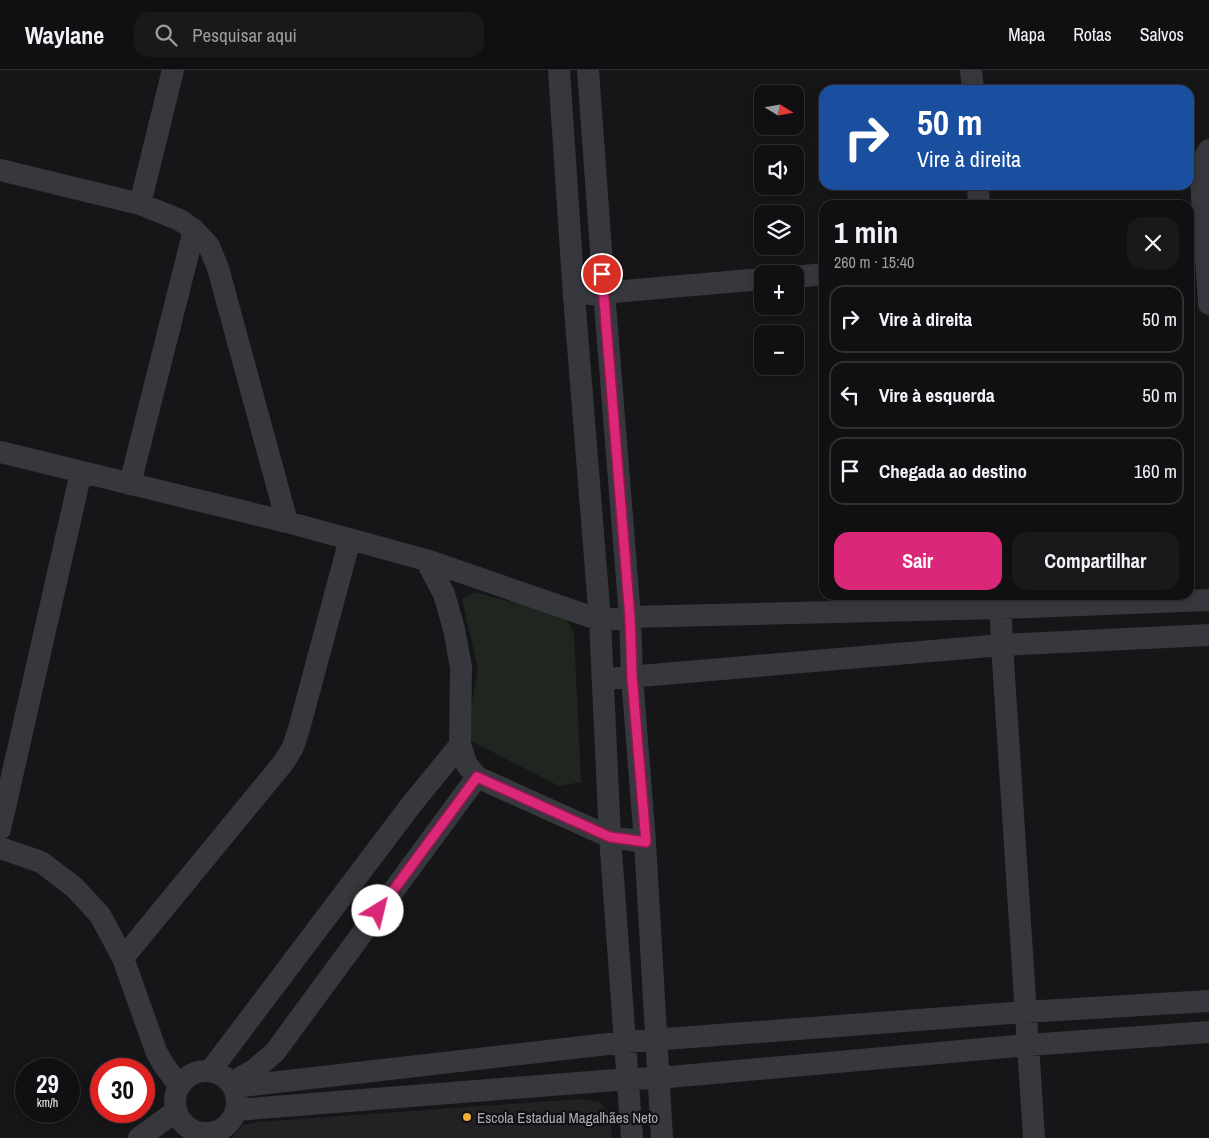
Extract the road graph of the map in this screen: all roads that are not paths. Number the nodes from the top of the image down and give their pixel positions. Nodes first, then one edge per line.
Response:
1 (173, 70) edge
2 (559, 70) edge
3 (588, 70) edge
4 (971, 70) edge
5 (972, 85) edge
6 (1209, 150) edge
7 (0, 170) edge
8 (140, 204) junction
9 (194, 230) junction
10 (819, 275) edge
11 (804, 276) edge
12 (754, 280) edge
13 (604, 292) junction
14 (574, 296) junction
15 (1209, 304) edge
16 (0, 452) edge
17 (81, 472) junction
18 (130, 484) junction
19 (288, 522) junction
20 (350, 539) junction
21 (426, 560) junction
22 (1209, 600) edge
23 (1000, 601) edge
24 (630, 618) junction
25 (600, 620) junction
26 (1209, 635) edge
27 (1002, 646) junction
28 (632, 677) junction
29 (602, 678) junction
30 (460, 745) junction
31 (477, 777) junction
32 (0, 829) edge
33 (610, 837) junction
34 (646, 842) junction
35 (0, 848) edge
36 (123, 958) junction
37 (1209, 1001) edge
38 (1025, 1012) junction
39 (1209, 1032) edge
40 (656, 1040) junction
41 (625, 1042) junction
42 (1028, 1045) junction
43 (210, 1070) junction
44 (658, 1078) junction
45 (628, 1079) junction
46 (179, 1085) junction
47 (232, 1085) junction
48 (236, 1110) junction
49 (186, 1129) edge
50 (139, 1138) edge
51 (632, 1138) edge
52 (662, 1138) edge
53 (1034, 1138) edge

1 - 8 street
2 - 14 street
3 - 13 street
4 - 5 street
6 - 15 street
7 - 8 street
8 - 9 street
9 - 18 street
9 - 19 street
10 - 11 street
12 - 13 street
13 - 14 street
13 - 24 street
14 - 25 street
16 - 17 street
17 - 18 street
17 - 32 street
18 - 19 street
19 - 20 street
20 - 21 street
20 - 36 street
21 - 25 street
21 - 30 street
22 - 23 street
23 - 24 street
23 - 27 street
24 - 25 street
24 - 28 street
25 - 29 street
26 - 27 street
27 - 28 street
27 - 38 street
28 - 29 street
28 - 34 street
29 - 33 street
30 - 31 street
30 - 43 street
31 - 33 street
31 - 47 street
33 - 34 street
33 - 41 street
34 - 40 street
35 - 36 street
36 - 46 street
37 - 38 street
38 - 40 street
38 - 42 street
39 - 42 street
40 - 41 street
40 - 44 street
41 - 45 street
41 - 47 street
42 - 44 street
42 - 53 street
43 - 46 street
43 - 47 street
44 - 45 street
44 - 52 street
45 - 48 street
45 - 51 street
46 - 49 street
47 - 48 street
48 - 49 street
49 - 50 street

